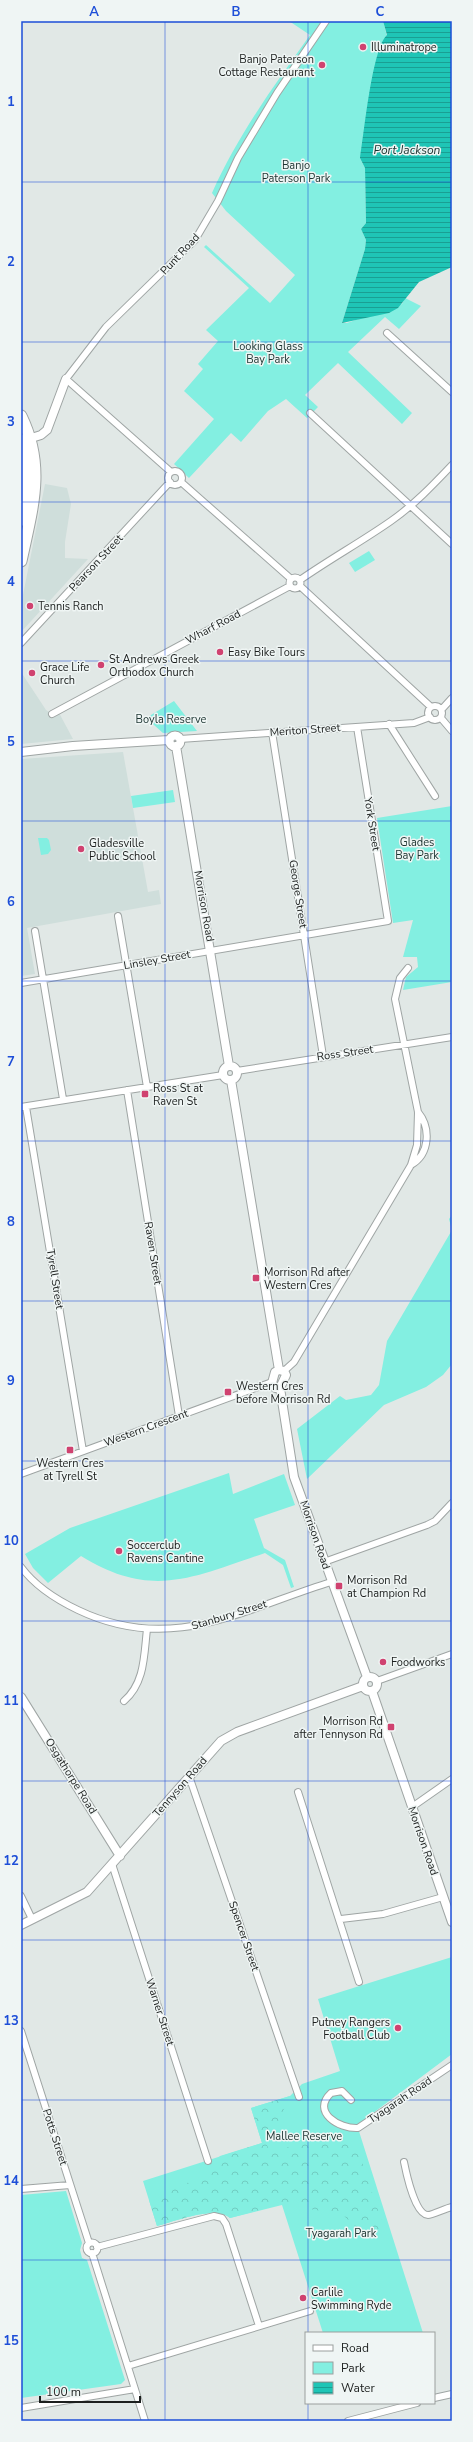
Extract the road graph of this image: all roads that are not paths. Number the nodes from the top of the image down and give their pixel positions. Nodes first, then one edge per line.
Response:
1 (326, 21) edge
2 (387, 333) dead end
3 (66, 379) junction
4 (452, 392) edge
5 (310, 413) dead end
6 (21, 416) edge
7 (24, 440) edge
8 (23, 456) edge
9 (452, 465) edge
10 (170, 472) junction
11 (170, 482) junction
12 (180, 482) junction
13 (24, 484) edge
14 (410, 506) junction
15 (21, 523) edge
16 (452, 544) edge
17 (21, 561) edge
18 (290, 578) junction
19 (300, 583) junction
20 (290, 586) junction
21 (21, 643) edge
22 (452, 698) edge
23 (430, 707) junction
24 (442, 709) junction
25 (52, 714) dead end
26 (430, 717) junction
27 (441, 718) junction
28 (389, 724) junction
29 (357, 726) junction
30 (452, 731) edge
31 (272, 732) junction
32 (178, 743) junction
33 (21, 748) edge
34 (32, 750) junction
35 (21, 752) edge
36 (435, 796) dead end
37 (118, 916) dead end
38 (388, 921) joint
39 (35, 931) dead end
40 (304, 935) junction
41 (211, 950) junction
42 (128, 964) junction
43 (408, 968) dead end
44 (43, 979) junction
45 (21, 983) edge
46 (452, 1037) edge
47 (404, 1045) junction
48 (323, 1056) junction
49 (229, 1066) junction
50 (237, 1071) junction
51 (223, 1075) junction
52 (231, 1080) junction
53 (147, 1087) junction
54 (127, 1090) junction
55 (63, 1100) junction
56 (24, 1107) edge
57 (418, 1112) junction
58 (411, 1165) junction
59 (281, 1371) junction
60 (272, 1382) junction
61 (280, 1388) junction
62 (179, 1416) junction
63 (83, 1451) junction
64 (21, 1474) edge
65 (452, 1503) edge
66 (324, 1562) junction
67 (21, 1567) edge
68 (23, 1575) edge
69 (331, 1582) junction
70 (147, 1629) junction
71 (452, 1654) edge
72 (367, 1678) junction
73 (376, 1681) junction
74 (363, 1686) junction
75 (372, 1691) junction
76 (21, 1697) edge
77 (124, 1701) dead end
78 (189, 1776) junction
79 (452, 1779) edge
80 (298, 1792) dead end
81 (412, 1807) junction
82 (120, 1856) junction
83 (112, 1864) junction
84 (21, 1896) edge
85 (443, 1897) junction
86 (32, 1919) junction
87 (341, 1919) junction
88 (452, 1922) edge
89 (21, 1925) edge
90 (359, 1982) dead end
91 (21, 2031) edge
92 (452, 2065) edge
93 (299, 2097) dead end
94 (351, 2100) dead end
95 (208, 2161) dead end
96 (404, 2162) dead end
97 (70, 2185) junction
98 (21, 2188) edge
99 (452, 2207) edge
100 (89, 2242) junction
101 (97, 2247) junction
102 (92, 2253) junction
103 (310, 2312) dead end
104 (259, 2326) junction
105 (128, 2366) junction
106 (135, 2389) junction
107 (452, 2394) edge
108 (435, 2398) edge
109 (413, 2404) edge
110 (21, 2408) edge
111 (145, 2421) edge
112 (348, 2421) edge

1 - 3 street, Punt Road
2 - 4 street
3 - 7 street, Punt Road
3 - 10 street
5 - 14 street
6 - 7 highway
7 - 8 highway
7 - 17 highway
8 - 13 highway
9 - 14 street
10 - 11 street
10 - 12 street
11 - 12 street
11 - 21 street, Pearson Street
12 - 18 street
13 - 15 highway
14 - 16 street
14 - 19 street
18 - 19 street
18 - 20 street
19 - 20 street
19 - 23 street
20 - 25 street, Wharf Road
22 - 24 street
23 - 24 street
23 - 26 street
24 - 27 street
26 - 27 street
26 - 28 street, Meriton Street
27 - 30 street
28 - 29 street, Meriton Street
28 - 36 street
29 - 31 street, Meriton Street
29 - 38 street, York Street
31 - 32 street, Meriton Street
31 - 40 street, George Street
32 - 34 street
32 - 41 street, Morrison Road
33 - 34 street
34 - 35 street
37 - 42 street
38 - 40 street, Linsley Street
39 - 44 street
40 - 41 street, Linsley Street
40 - 48 street, George Street
41 - 42 street, Linsley Street
41 - 49 street, Morrison Road
42 - 44 street, Linsley Street
42 - 53 street
43 - 47 street
44 - 45 street, Linsley Street
44 - 55 street
46 - 47 street, Ross Street
47 - 48 street, Ross Street
47 - 57 street
48 - 50 street, Ross Street
49 - 50 street
49 - 51 street
50 - 52 street
51 - 52 street
51 - 53 street
52 - 59 street
53 - 54 street
54 - 55 street
54 - 62 street, Raven Street
55 - 56 street
56 - 63 street, Tyrell Street
57 - 58 street
57 - 58 street
58 - 59 street
59 - 60 street
59 - 61 street
60 - 61 street
60 - 62 street, Western Crescent
61 - 66 street, Morrison Road
62 - 63 street, Western Crescent
63 - 64 street, Western Crescent
65 - 66 street
66 - 69 street, Morrison Road
67 - 68 street, Stanbury Street
68 - 70 street, Stanbury Street
69 - 70 street, Stanbury Street
69 - 72 street, Morrison Road
70 - 77 street
71 - 73 street
72 - 73 street
72 - 74 street
73 - 75 street
74 - 75 street
74 - 78 street, Tennyson Road
75 - 81 street, Morrison Road
76 - 82 street, Osgathorpe Road
78 - 82 street, Tennyson Road
78 - 93 street, Spencer Street
79 - 81 street
80 - 87 street
81 - 85 street, Morrison Road
82 - 83 street, Tennyson Road
83 - 86 street, Tennyson Road
83 - 95 street, Warner Street
84 - 86 street
85 - 87 street
85 - 88 street, Morrison Road
86 - 89 street, Tennyson Road
87 - 90 street
91 - 97 street, Potts Street
92 - 94 street, Tyagarah Road
96 - 99 street
97 - 98 street
97 - 100 street, Potts Street
100 - 101 street
100 - 102 street, Potts Street
101 - 102 street
101 - 104 street
102 - 105 street
103 - 104 street
104 - 105 street
105 - 106 street
106 - 110 street
106 - 111 street
107 - 108 street
109 - 112 street

